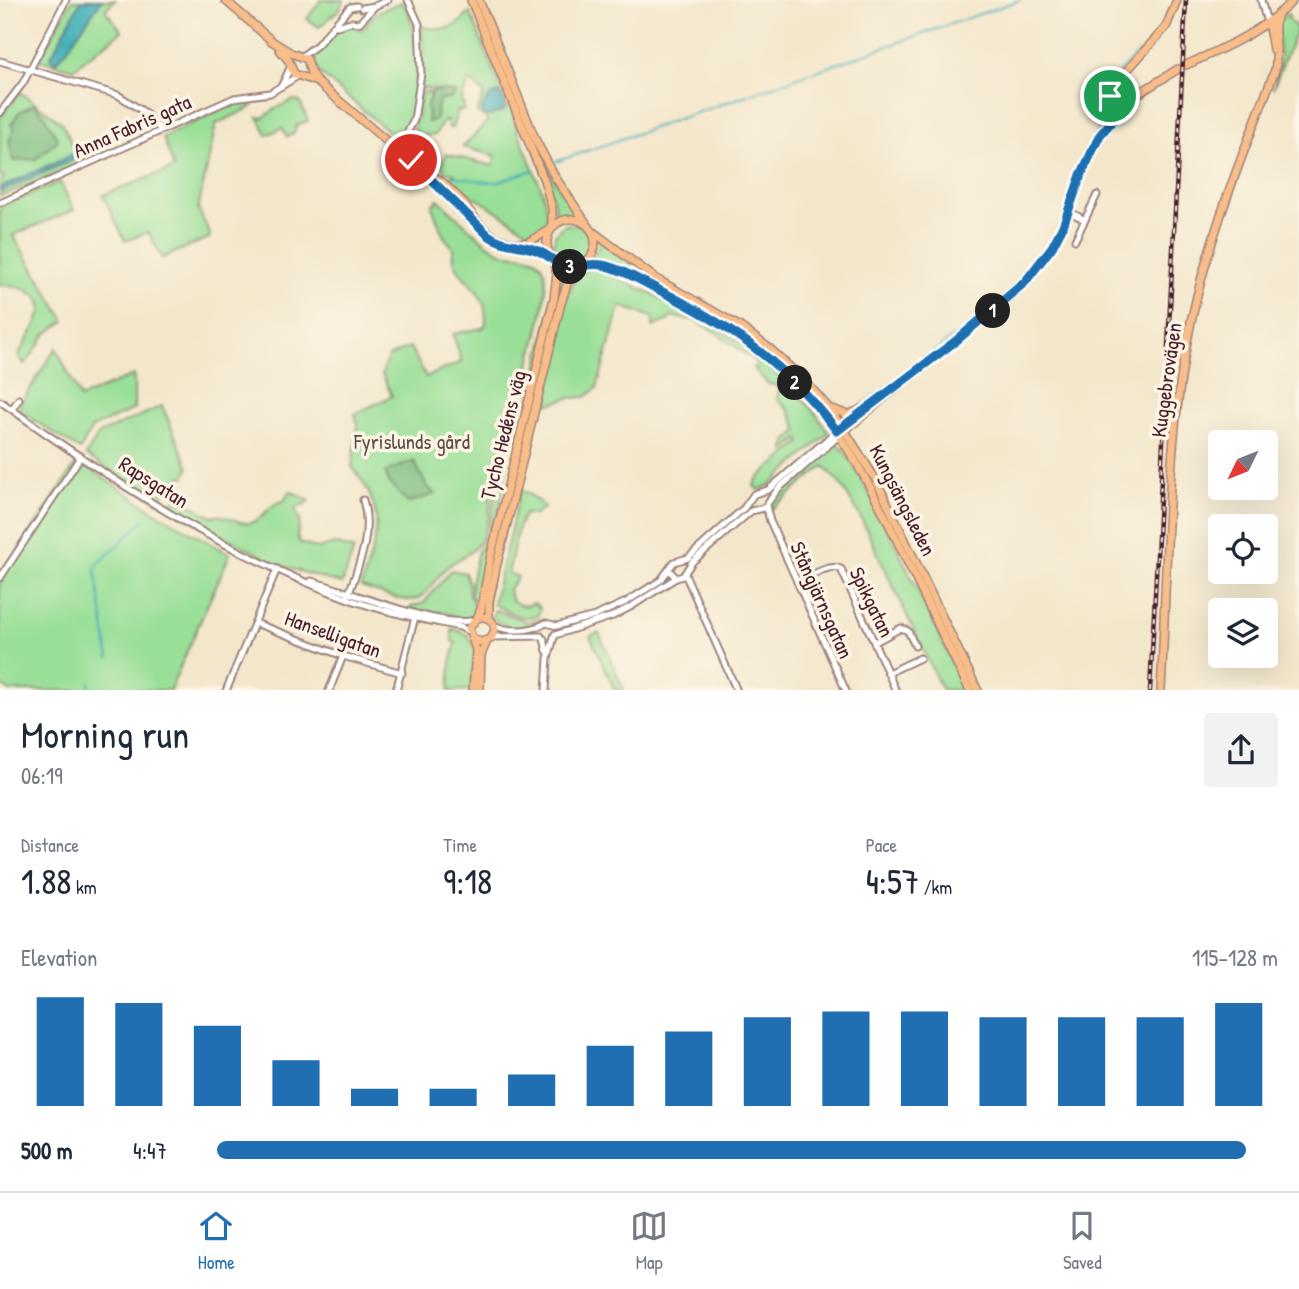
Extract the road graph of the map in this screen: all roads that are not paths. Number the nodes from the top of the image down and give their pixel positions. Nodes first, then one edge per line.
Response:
1 (66, 0) edge
2 (225, 0) edge
3 (350, 0) edge
4 (388, 0) edge
5 (411, 0) edge
6 (471, 0) edge
7 (479, 0) edge
8 (1177, 0) edge
9 (1261, 0) edge
10 (1287, 0) edge
11 (1293, 0) edge
12 (374, 6) junction
13 (360, 7) junction
14 (348, 10) junction
15 (365, 17) junction
16 (1276, 17) junction
17 (1267, 21) junction
18 (351, 22) junction
19 (334, 27) junction
20 (1244, 38) junction
21 (1274, 38) junction
22 (271, 40) junction
23 (317, 45) junction
24 (300, 56) junction
25 (1200, 59) junction
26 (0, 61) edge
27 (290, 66) junction
28 (309, 66) junction
29 (31, 70) junction
30 (300, 76) junction
31 (317, 82) junction
32 (280, 88) junction
33 (1121, 111) junction
34 (0, 113) edge
35 (161, 131) junction
36 (395, 148) junction
37 (411, 160) junction
38 (1097, 195) dead end
39 (0, 203) edge
40 (1068, 211) junction
41 (1085, 220) junction
42 (551, 229) junction
43 (591, 229) junction
44 (1075, 240) dead end
45 (552, 258) junction
46 (579, 266) junction
47 (883, 397) junction
48 (19, 399) dead end
49 (0, 401) edge
50 (827, 406) junction
51 (866, 407) junction
52 (12, 410) junction
53 (841, 431) junction
54 (81, 456) junction
55 (761, 493) junction
56 (750, 499) junction
57 (363, 500) dead end
58 (767, 504) junction
59 (758, 510) junction
60 (770, 522) junction
61 (680, 561) junction
62 (277, 569) junction
63 (669, 569) junction
64 (686, 572) junction
65 (0, 578) edge
66 (677, 578) junction
67 (797, 582) junction
68 (691, 589) junction
69 (348, 596) junction
70 (416, 616) junction
71 (475, 619) junction
72 (492, 622) junction
73 (255, 623) junction
74 (553, 625) junction
75 (540, 626) junction
76 (472, 636) junction
77 (554, 636) junction
78 (542, 637) junction
79 (490, 639) junction
80 (874, 642) junction
81 (915, 646) dead end
82 (342, 656) junction
83 (548, 658) junction
84 (920, 658) dead end
85 (402, 673) junction
86 (888, 673) junction
87 (226, 690) edge
88 (329, 690) edge
89 (396, 690) edge
90 (473, 690) edge
91 (480, 690) edge
92 (546, 690) edge
93 (737, 690) edge
94 (846, 690) edge
95 (896, 690) edge
96 (970, 690) edge
97 (978, 690) edge
98 (1161, 690) edge

1 - 29 street
2 - 22 main road
3 - 13 street
3 - 14 street
4 - 12 street
5 - 36 street
6 - 42 main road
7 - 43 main road
8 - 33 main road
9 - 17 street
10 - 17 main road
11 - 16 main road
12 - 13 street
12 - 15 street
13 - 14 street
13 - 15 street
14 - 18 street
14 - 19 street
15 - 18 street
16 - 17 main road
16 - 21 main road, Kuggebrovägen
17 - 20 main road
17 - 21 main road, Kuggebrovägen
17 - 25 main road
18 - 19 street
19 - 23 street
20 - 21 main road
20 - 25 main road
21 - 98 main road, Kuggebrovägen
22 - 24 main road
22 - 27 main road
23 - 24 street
23 - 28 street
24 - 27 main road
24 - 28 main road
25 - 33 main road
26 - 29 street
27 - 30 main road
27 - 32 street
28 - 30 main road
28 - 31 main road
29 - 34 street
29 - 35 street
30 - 31 main road
30 - 32 street
31 - 36 main road
32 - 35 street, Anna Fabris gata
33 - 40 main road
35 - 39 street, Anna Fabris gata
36 - 37 main road
37 - 42 main road
37 - 45 main road
38 - 41 street
40 - 41 street
40 - 47 main road
41 - 44 street
42 - 43 main road
42 - 45 main road
43 - 46 main road
43 - 50 main road, Kungsängsleden
45 - 46 main road
45 - 71 main road, Tycho Hedéns väg
46 - 53 main road, Kungsängsleden
46 - 72 main road, Tycho Hedéns väg
47 - 51 main road
47 - 53 main road
48 - 52 street
49 - 52 street, Rapsgatan
50 - 51 main road
50 - 53 main road, Kungsängsleden
51 - 53 main road
52 - 54 street, Rapsgatan
53 - 55 street
53 - 58 street
53 - 96 main road, Kungsängsleden
53 - 97 main road, Kungsängsleden
54 - 62 street, Rapsgatan
54 - 65 street
55 - 56 street
55 - 58 street
56 - 59 street
56 - 61 street
57 - 69 street
58 - 59 street
58 - 60 street, Stångjärnsgatan
59 - 60 street, Stångjärnsgatan
59 - 64 street
60 - 67 street, Stångjärnsgatan
61 - 63 street
61 - 64 street
62 - 69 street, Rapsgatan
62 - 73 street
63 - 66 street
63 - 74 street
64 - 66 street
64 - 68 street
66 - 68 street
66 - 77 street
67 - 80 street, Spikgatan
67 - 94 street, Stångjärnsgatan
68 - 93 street
69 - 70 street, Rapsgatan
70 - 71 street, Rapsgatan
70 - 76 street, Rapsgatan
70 - 85 street
71 - 72 main road
71 - 76 main road, Tycho Hedéns väg
72 - 75 street
72 - 79 main road, Tycho Hedéns väg
73 - 82 street, Hanselligatan
73 - 87 street
74 - 75 street
74 - 77 street
75 - 78 street
76 - 79 main road
76 - 90 main road
77 - 78 street
77 - 83 street
78 - 79 street
78 - 83 street
79 - 91 main road
80 - 81 street
80 - 86 street, Spikgatan
82 - 85 street, Hanselligatan
82 - 88 street
83 - 92 street
84 - 86 street
85 - 89 street
86 - 95 street, Spikgatan

